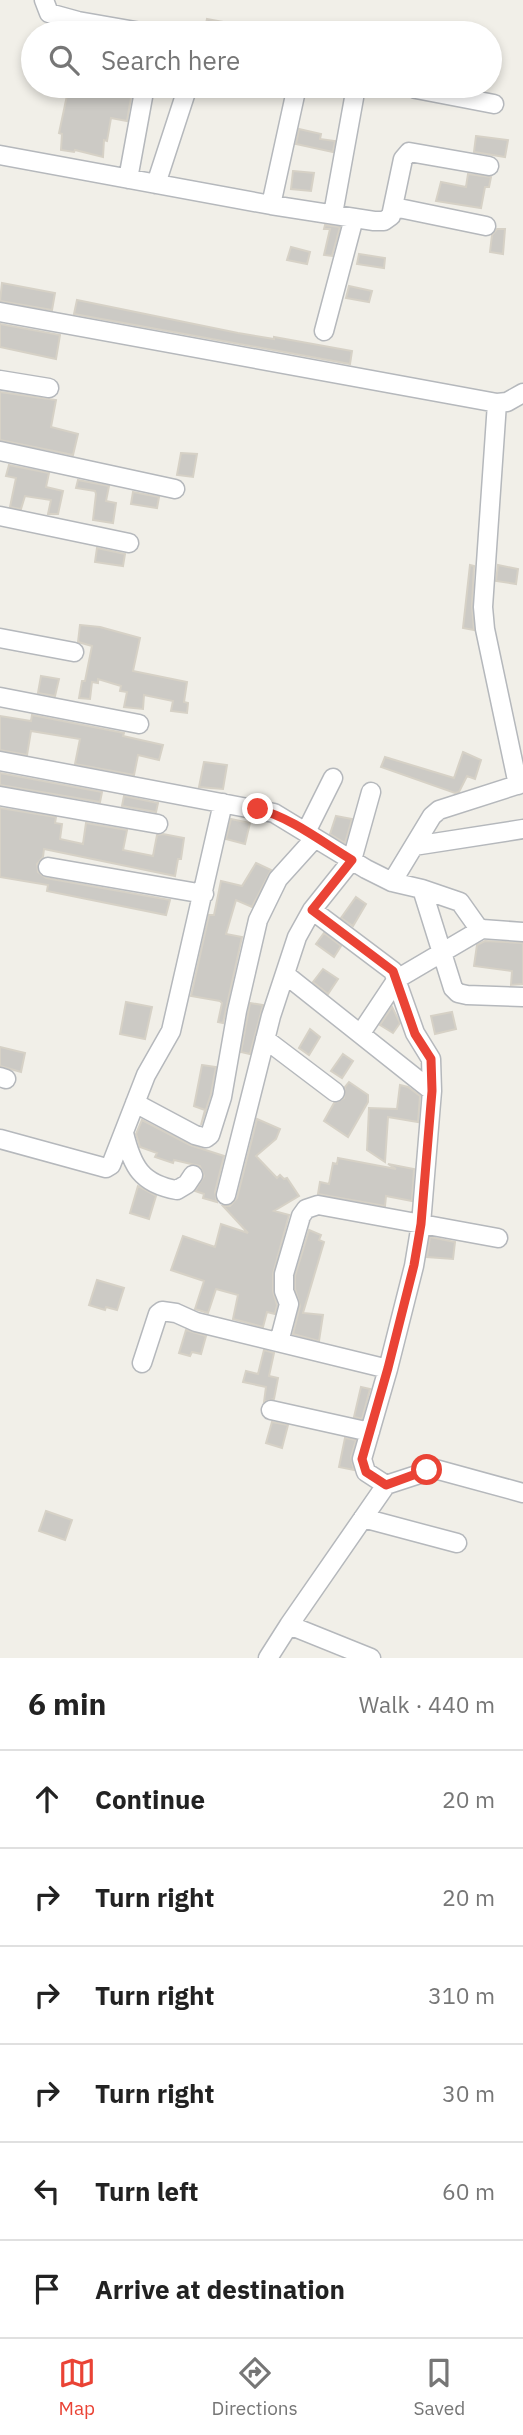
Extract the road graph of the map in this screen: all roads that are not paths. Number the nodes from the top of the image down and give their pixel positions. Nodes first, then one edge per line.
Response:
1 (44, 0) edge
2 (78, 21) edge
3 (143, 98) edge
4 (184, 98) edge
5 (294, 98) edge
6 (354, 98) dead end
7 (463, 98) edge
8 (494, 104) dead end
9 (0, 155) edge
10 (489, 166) dead end
11 (128, 179) junction
12 (156, 184) junction
13 (271, 205) junction
14 (394, 207) junction
15 (333, 214) junction
16 (354, 218) junction
17 (486, 226) dead end
18 (0, 312) edge
19 (324, 331) dead end
20 (0, 380) edge
21 (49, 388) dead end
22 (523, 393) edge
23 (497, 403) junction
24 (0, 451) edge
25 (175, 489) dead end
26 (0, 516) edge
27 (129, 543) dead end
28 (0, 638) edge
29 (75, 652) dead end
30 (0, 697) edge
31 (139, 724) dead end
32 (514, 725) edge
33 (0, 761) edge
34 (333, 778) dead end
35 (520, 784) edge
36 (371, 792) dead end
37 (0, 796) edge
38 (223, 803) junction
39 (158, 824) dead end
40 (523, 829) edge
41 (311, 834) junction
42 (414, 846) junction
43 (352, 860) junction
44 (48, 867) dead end
45 (392, 882) junction
46 (422, 889) junction
47 (204, 894) junction
48 (312, 910) junction
49 (482, 929) junction
50 (523, 932) edge
51 (441, 952) junction
52 (286, 975) junction
53 (397, 978) junction
54 (523, 997) edge
55 (361, 1033) junction
56 (265, 1039) junction
57 (432, 1091) junction
58 (335, 1093) dead end
59 (135, 1103) junction
60 (124, 1133) junction
61 (0, 1139) edge
62 (193, 1175) dead end
63 (226, 1195) dead end
64 (421, 1224) junction
65 (498, 1238) dead end
66 (279, 1342) junction
67 (142, 1363) dead end
68 (388, 1368) junction
69 (271, 1410) dead end
70 (370, 1432) junction
71 (386, 1485) junction
72 (523, 1493) edge
73 (363, 1518) junction
74 (457, 1543) dead end
75 (289, 1625) junction
76 (268, 1658) edge
77 (371, 1658) edge

1 - 2 street
3 - 11 street
4 - 12 street
5 - 13 street
6 - 15 street
7 - 8 street
9 - 11 street
10 - 14 street
11 - 12 street
12 - 13 street
13 - 15 street
14 - 16 street
14 - 17 street
15 - 16 street
16 - 19 street
18 - 23 street
20 - 21 street
22 - 23 street
23 - 32 street
24 - 25 street
26 - 27 street
28 - 29 street
30 - 31 street
32 - 35 street
33 - 38 street
34 - 41 street
35 - 42 street
36 - 43 street
37 - 39 street
38 - 41 street
38 - 47 street
40 - 42 street
41 - 43 street
41 - 59 street
42 - 45 street
43 - 45 street
43 - 48 street
44 - 47 street
45 - 46 street
46 - 49 street
46 - 51 street
47 - 59 street
48 - 52 street
48 - 53 street
49 - 50 street
49 - 51 street
51 - 53 street
51 - 54 street
52 - 55 street
52 - 56 street
53 - 55 street
53 - 57 street
55 - 57 street
56 - 58 street
56 - 63 street
57 - 64 street
59 - 60 street
60 - 61 street
60 - 62 street
64 - 65 street
64 - 66 street
64 - 68 street
66 - 67 street
66 - 68 street
68 - 70 street
69 - 70 street
70 - 71 street
71 - 72 street
71 - 73 street
73 - 74 street
73 - 75 street
75 - 76 street
75 - 77 street

